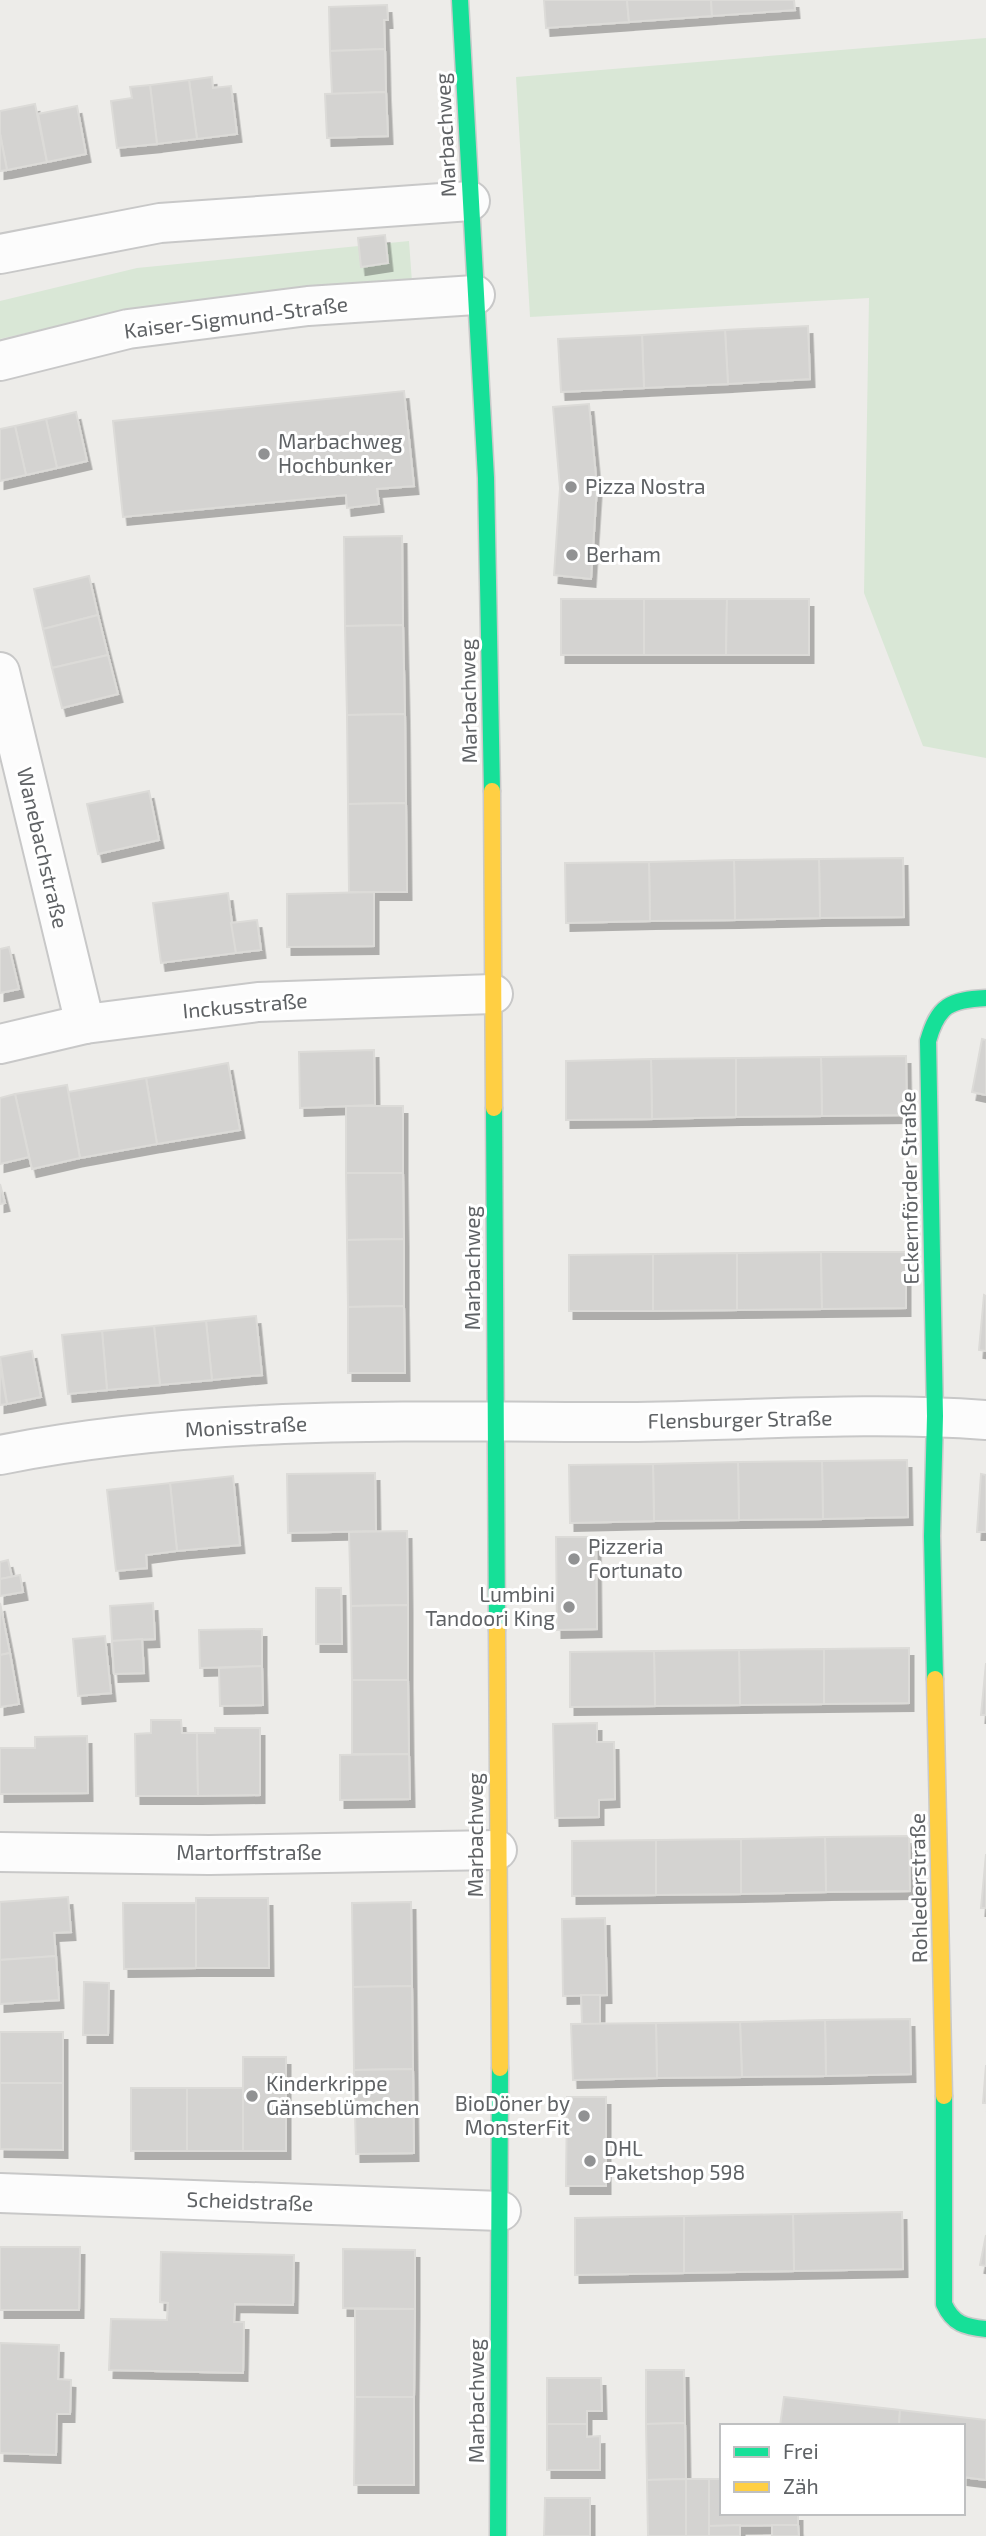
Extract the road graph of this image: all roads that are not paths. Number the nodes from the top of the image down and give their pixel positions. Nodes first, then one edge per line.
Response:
1 (460, 0) edge
2 (470, 201) junction
3 (0, 254) edge
4 (475, 295) junction
5 (0, 361) edge
6 (0, 672) edge
7 (493, 994) junction
8 (986, 998) edge
9 (85, 1024) junction
10 (0, 1044) edge
11 (935, 1416) junction
12 (986, 1420) edge
13 (494, 1422) junction
14 (0, 1455) edge
15 (497, 1850) junction
16 (0, 1852) edge
17 (0, 2193) edge
18 (501, 2211) junction
19 (986, 2329) edge
20 (498, 2536) edge

1 - 2 main road, Marbachweg
2 - 3 street
2 - 4 main road, Marbachweg
4 - 5 street, Kaiser-Sigmund-Straße
4 - 7 main road, Marbachweg
6 - 9 street, Wanebachstraße
7 - 9 street, Inckusstraße
7 - 13 main road, Marbachweg
8 - 11 main road, Eckernförder Straße
9 - 10 street, Inckusstraße
11 - 12 street, Flensburger Straße
11 - 13 street, Flensburger Straße
11 - 19 main road, Rohlederstraße
13 - 14 street, Monisstraße
13 - 15 main road, Marbachweg
15 - 16 street, Martorffstraße
15 - 18 main road, Marbachweg
17 - 18 street, Scheidstraße
18 - 20 main road, Marbachweg

